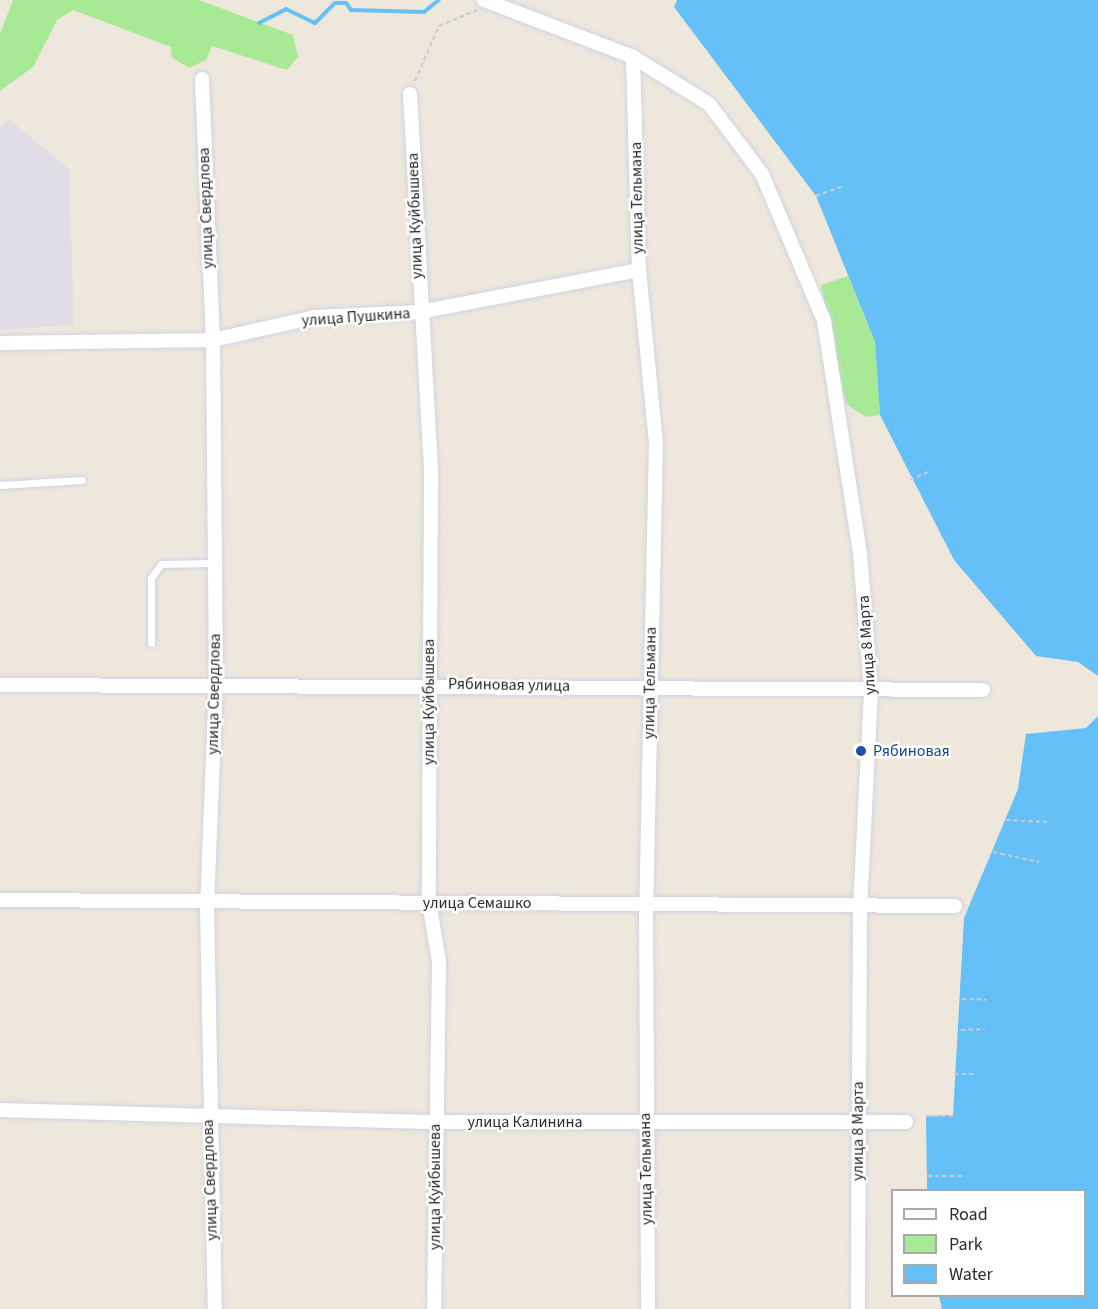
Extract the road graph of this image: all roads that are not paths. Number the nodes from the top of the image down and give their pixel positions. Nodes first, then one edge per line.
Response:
1 (489, 2) edge
2 (633, 57) junction
3 (202, 79) dead end
4 (410, 94) road end
5 (639, 270) junction
6 (419, 312) junction
7 (213, 340) junction
8 (0, 343) edge
9 (82, 480) dead end
10 (0, 485) edge
11 (213, 562) junction
12 (151, 643) dead end
13 (216, 683) junction
14 (429, 683) junction
15 (0, 685) edge
16 (650, 688) junction
17 (983, 690) dead end
18 (871, 692) junction
19 (0, 900) edge
20 (429, 902) junction
21 (207, 904) junction
22 (646, 904) junction
23 (860, 905) junction
24 (955, 906) dead end
25 (0, 1110) edge
26 (208, 1118) junction
27 (436, 1122) junction
28 (906, 1122) dead end
29 (645, 1123) junction
30 (858, 1123) junction
31 (215, 1309) edge
32 (434, 1309) edge
33 (648, 1309) edge
34 (858, 1309) edge

1 - 2 street
2 - 5 street, улица Тельмана
2 - 18 street, улица 8 Марта
3 - 7 street, улица Свердлова
4 - 6 street, улица Куйбышева
5 - 6 street, улица Пушкина
5 - 16 street, улица Тельмана
6 - 7 street, улица Пушкина
6 - 14 street, улица Куйбышева
7 - 8 street, улица Пушкина
7 - 11 street, улица Свердлова
9 - 10 lane
11 - 12 lane
11 - 13 street, улица Свердлова
13 - 14 street, Рябиновая улица
13 - 15 street, Рябиновая улица
13 - 21 street, улица Свердлова
14 - 16 street, Рябиновая улица
14 - 20 street, улица Куйбышева
16 - 18 street, Рябиновая улица
16 - 22 street, улица Тельмана
17 - 18 street, Рябиновая улица
18 - 23 street, улица 8 Марта
19 - 21 street, улица Семашко
20 - 21 street, улица Семашко
20 - 22 street, улица Семашко
20 - 27 street, улица Куйбышева
21 - 26 street, улица Свердлова
22 - 23 street, улица Семашко
22 - 29 street, улица Тельмана
23 - 24 street, улица Семашко
23 - 30 street, улица 8 Марта
25 - 26 street, улица Калинина
26 - 27 street, улица Калинина
26 - 31 street, улица Свердлова
27 - 29 street, улица Калинина
27 - 32 street, улица Куйбышева
28 - 30 street, улица Калинина
29 - 30 street, улица Калинина
29 - 33 street, улица Тельмана
30 - 34 street, улица 8 Марта

